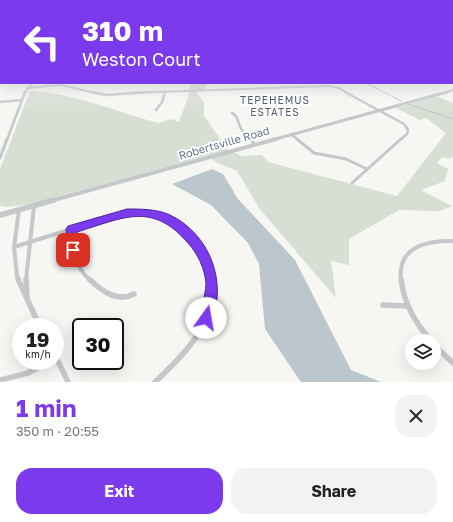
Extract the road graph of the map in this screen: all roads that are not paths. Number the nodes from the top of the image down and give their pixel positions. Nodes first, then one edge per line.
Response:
1 (31, 84) edge
2 (27, 88) junction
3 (453, 90) edge
4 (165, 91) junction
5 (22, 100) junction
6 (0, 102) edge
7 (156, 110) dead end
8 (378, 110) junction
9 (232, 113) dead end
10 (291, 134) junction
11 (254, 144) junction
12 (0, 156) edge
13 (367, 169) junction
14 (352, 183) dead end
15 (34, 206) junction
16 (19, 210) junction
17 (0, 215) edge
18 (72, 229) junction
19 (453, 241) edge
20 (29, 242) junction
21 (14, 247) junction
22 (134, 294) dead end
23 (27, 300) junction
24 (383, 305) dead end
25 (407, 306) junction
26 (36, 318) edge
27 (426, 334) edge
28 (441, 351) edge
29 (453, 364) edge
30 (34, 370) edge
31 (61, 370) edge
32 (0, 380) edge
33 (68, 382) edge
34 (155, 382) edge

1 - 2 street
2 - 4 street
2 - 5 street
3 - 8 street, Robertsville Road
4 - 7 street
4 - 8 street
5 - 6 street
5 - 12 street
8 - 10 street, Robertsville Road
8 - 13 street
9 - 11 street
10 - 11 street, Robertsville Road
10 - 13 street
11 - 15 street, Robertsville Road
13 - 14 street
15 - 16 street, Robertsville Road
15 - 20 street
16 - 17 street, Robertsville Road
16 - 21 street
18 - 20 street
18 - 22 street
18 - 34 street
19 - 25 street
20 - 21 street
20 - 23 street
21 - 23 street
23 - 26 street
24 - 25 street
25 - 27 street
28 - 29 street
30 - 32 street
31 - 33 street

